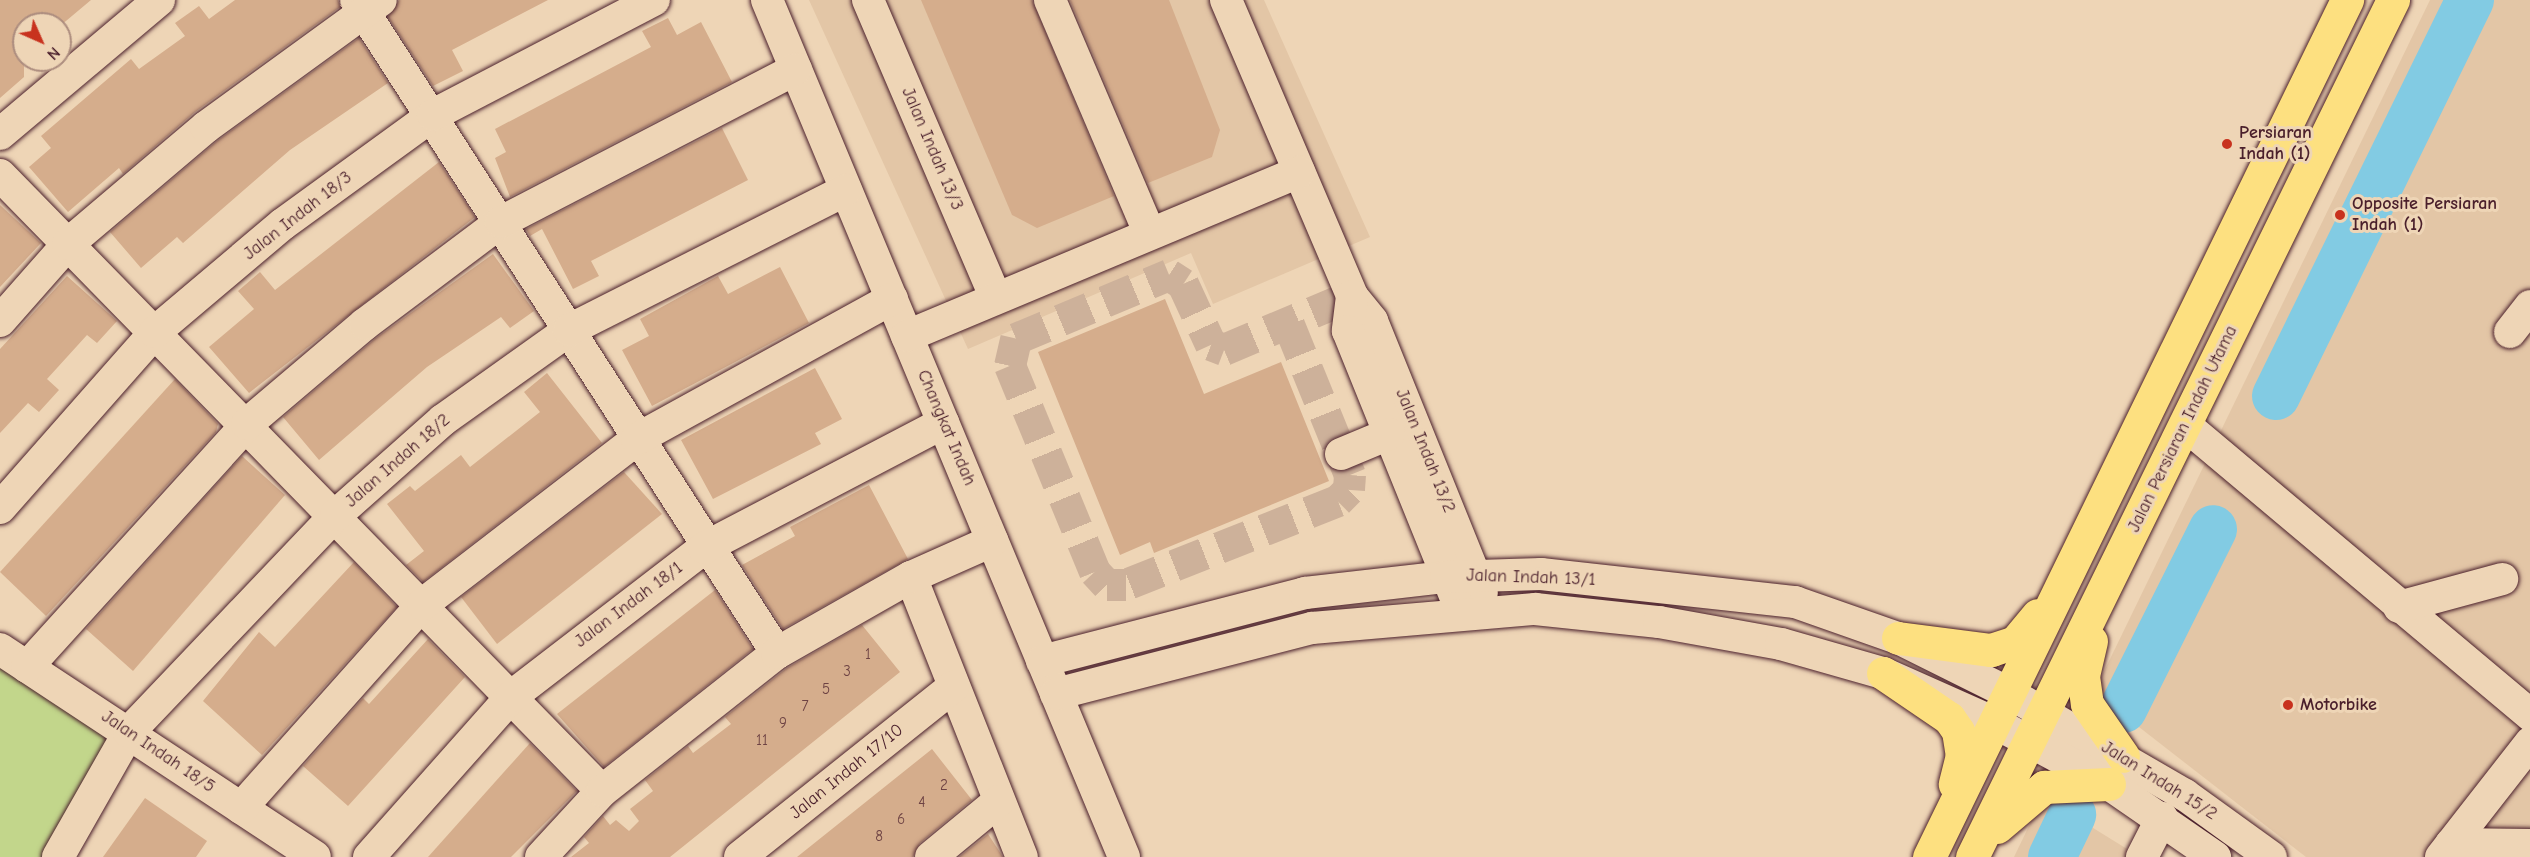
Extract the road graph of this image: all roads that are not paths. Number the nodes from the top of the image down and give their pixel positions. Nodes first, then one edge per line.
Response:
1 (159, 0) edge
2 (654, 0) edge
3 (767, 0) edge
4 (868, 0) edge
5 (1050, 0) edge
6 (1226, 0) edge
7 (2347, 0) edge
8 (2393, 0) edge
9 (366, 3) edge
10 (796, 69) junction
11 (433, 115) junction
12 (0, 134) edge
13 (1299, 172) junction
14 (0, 175) edge
15 (846, 190) junction
16 (501, 222) junction
17 (1150, 234) junction
18 (68, 243) junction
19 (1352, 296) junction
20 (996, 298) junction
21 (892, 299) junction
22 (2530, 306) edge
23 (0, 321) edge
24 (569, 330) junction
25 (155, 332) junction
26 (2510, 332) dead end
27 (907, 336) junction
28 (943, 423) junction
29 (247, 424) junction
30 (2185, 425) junction
31 (1389, 434) junction
32 (637, 439) junction
33 (1341, 454) dead end
34 (0, 508) edge
35 (336, 514) junction
36 (992, 541) junction
37 (704, 548) junction
38 (2067, 574) junction
39 (1461, 576) junction
40 (911, 577) junction
41 (2502, 579) dead end
42 (2105, 587) junction
43 (423, 604) junction
44 (2399, 607) junction
45 (1474, 612) junction
46 (1898, 638) junction
47 (0, 649) edge
48 (777, 653) junction
49 (1042, 662) junction
50 (27, 667) junction
51 (1883, 673) junction
52 (953, 687) junction
53 (2009, 693) junction
54 (1056, 694) junction
55 (512, 696) junction
56 (2043, 712) junction
57 (2530, 715) edge
58 (1995, 723) junction
59 (129, 732) junction
60 (2029, 741) junction
61 (2530, 743) edge
62 (2116, 770) junction
63 (602, 791) junction
64 (999, 801) junction
65 (241, 808) junction
66 (2162, 818) junction
67 (2530, 845) edge
68 (1935, 846) edge
69 (2446, 851) edge
70 (1972, 855) edge
71 (58, 857) edge
72 (315, 857) edge
73 (369, 857) edge
74 (541, 857) edge
75 (740, 857) edge
76 (931, 857) edge
77 (1022, 857) edge
78 (1124, 857) edge
79 (2142, 857) edge
80 (2215, 857) edge
81 (2271, 857) edge

1 - 12 street
2 - 11 street, Jalan Indah 18/3
3 - 10 street, Changkat Indah
4 - 20 street, Jalan Indah 13/3
5 - 17 street
6 - 13 street, Jalan Indah 13/2
7 - 38 main road
8 - 30 main road, Jalan Persiaran Indah Utama
9 - 11 street
9 - 18 street
10 - 15 street, Changkat Indah
10 - 16 street
11 - 16 street
11 - 25 street, Jalan Indah 18/3
13 - 17 street
13 - 19 street, Jalan Indah 13/2
14 - 18 street
15 - 21 street, Changkat Indah
15 - 24 street, Jalan Indah 18/2
16 - 24 street
16 - 29 street
17 - 20 street
18 - 23 street
18 - 25 street
19 - 31 street, Jalan Indah 13/2
19 - 39 street, Jalan Indah 13/2
20 - 27 street
21 - 27 street, Changkat Indah
21 - 32 street
22 - 26 street
24 - 32 street
24 - 35 street, Jalan Indah 18/2
25 - 29 street
25 - 34 street, Jalan Indah 18/3
27 - 28 street, Changkat Indah
28 - 36 street, Changkat Indah
28 - 37 street, Jalan Indah 18/1
29 - 35 street
29 - 50 street
30 - 42 main road, Jalan Persiaran Indah Utama
30 - 44 street
31 - 33 street
31 - 39 street, Jalan Indah 13/2
32 - 37 street
32 - 43 street
35 - 43 street
35 - 59 street, Jalan Indah 18/2
36 - 40 street
36 - 49 street, Changkat Indah
37 - 48 street
37 - 55 street, Jalan Indah 18/1
38 - 46 main road
38 - 53 main road
39 - 45 street, Jalan Indah 13/2
39 - 46 street, Jalan Indah 13/1
39 - 49 street, Jalan Indah 13/1
40 - 48 street
40 - 52 street
41 - 44 street
42 - 56 main road, Jalan Persiaran Indah Utama
42 - 62 main road
43 - 55 street
43 - 65 street
44 - 57 street
45 - 51 street, Jalan Indah 13/1
45 - 54 street, Jalan Indah 13/1
46 - 53 street, Jalan Indah 13/1
47 - 50 street, Jalan Indah 18/5
48 - 63 street
49 - 54 street, Changkat Indah
50 - 59 street, Jalan Indah 18/5
51 - 58 street, Jalan Indah 13/1
51 - 68 main road
52 - 64 street
52 - 75 street, Jalan Indah 17/10
53 - 56 street, Jalan Indah 15/2
53 - 58 main road
54 - 78 street, Changkat Indah
55 - 63 street
55 - 73 street, Jalan Indah 18/1
56 - 60 main road, Jalan Persiaran Indah Utama
56 - 62 street, Jalan Indah 15/2
58 - 60 street, Jalan Indah 15/2
58 - 68 main road
59 - 65 street, Jalan Indah 18/5
59 - 71 street, Jalan Indah 18/2
60 - 62 street, Jalan Indah 15/2
60 - 70 main road, Jalan Persiaran Indah Utama
61 - 69 street
62 - 66 street, Jalan Indah 15/2
62 - 70 main road
62 - 81 street, Jalan Indah 15/2
63 - 74 street
64 - 76 street
64 - 77 street
65 - 72 street, Jalan Indah 18/5
66 - 79 street
66 - 80 street, Jalan Indah 15/2
67 - 69 street

